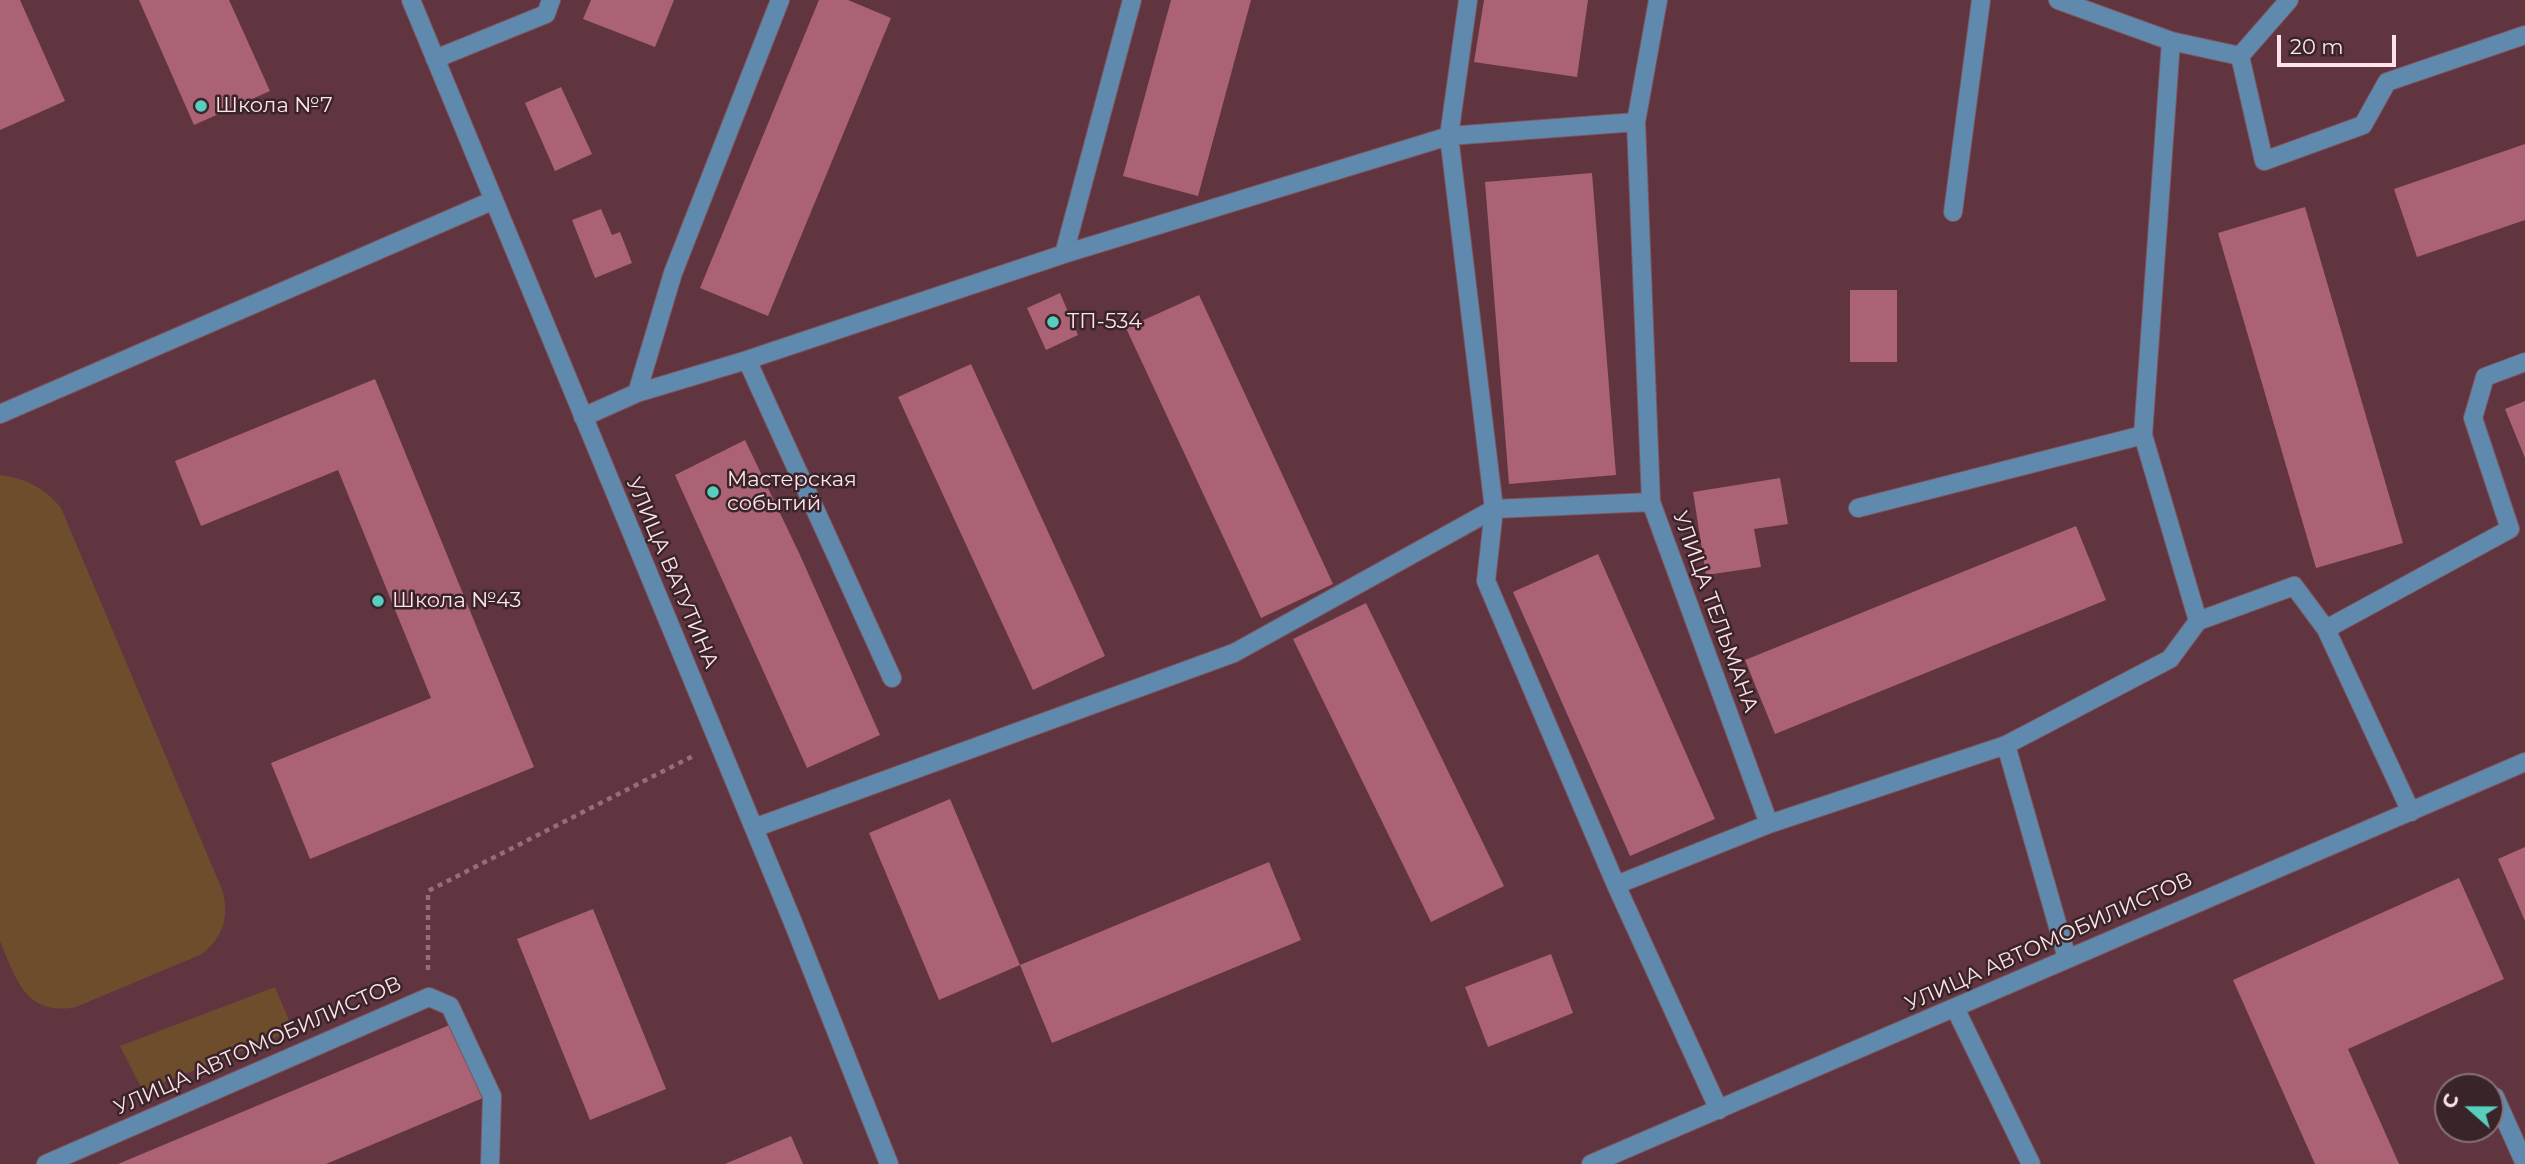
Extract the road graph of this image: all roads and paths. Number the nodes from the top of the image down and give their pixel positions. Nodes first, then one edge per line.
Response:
1 (411, 0) edge
2 (551, 0) edge
3 (780, 0) edge
4 (1132, 0) edge
5 (1468, 0) edge
6 (1658, 0) edge
7 (1981, 0) edge
8 (2058, 0) edge
9 (2289, 0) edge
10 (2525, 35) edge
11 (2171, 41) junction
12 (2240, 56) junction
13 (435, 59) junction
14 (1636, 122) junction
15 (1449, 136) junction
16 (494, 200) junction
17 (1953, 212) dead end
18 (1065, 254) junction
19 (747, 360) junction
20 (2525, 362) edge
21 (638, 393) junction
22 (0, 414) edge
23 (583, 417) junction
24 (2143, 435) junction
25 (1651, 502) junction
26 (1858, 508) dead end
27 (1493, 509) junction
28 (2198, 621) junction
29 (2326, 629) junction
30 (892, 678) dead end
31 (719, 743) junction
32 (2006, 745) junction
33 (2525, 762) edge
34 (2411, 812) junction
35 (1769, 824) junction
36 (754, 828) junction
37 (1616, 885) junction
38 (2067, 958) junction
39 (429, 997) junction
40 (1955, 1008) junction
41 (1719, 1110) junction
42 (2504, 1115) edge
43 (46, 1164) edge
44 (490, 1164) edge
45 (889, 1164) edge
46 (1591, 1164) edge
47 (2031, 1164) edge
48 (2525, 1164) edge

1 - 13 street, УЛИЦА ВАТУТИНА
2 - 13 street
3 - 21 street
4 - 18 street
5 - 15 street
6 - 14 street, УЛИЦА ТЕЛЬМАНА
7 - 17 street
8 - 11 street
9 - 12 street
10 - 12 street
11 - 12 street
11 - 24 street
13 - 16 street, УЛИЦА ВАТУТИНА
14 - 15 street
14 - 25 street, УЛИЦА ТЕЛЬМАНА
15 - 18 street
15 - 27 street
16 - 22 street
16 - 23 street, УЛИЦА ВАТУТИНА
18 - 19 street
19 - 21 street
19 - 30 street
20 - 29 street
21 - 23 street
23 - 31 street, УЛИЦА ВАТУТИНА
24 - 26 street
24 - 28 street
25 - 27 street
25 - 35 street, УЛИЦА ТЕЛЬМАНА
27 - 36 street
27 - 37 street
28 - 29 street
28 - 32 street
29 - 34 street
31 - 36 street, УЛИЦА ВАТУТИНА
31 - 39 path
32 - 35 street
32 - 38 street
33 - 34 street, УЛИЦА АВТОМОБИЛИСТОВ
34 - 38 street, УЛИЦА АВТОМОБИЛИСТОВ
35 - 37 street
36 - 45 street, УЛИЦА ВАТУТИНА
37 - 41 street
38 - 40 street, УЛИЦА АВТОМОБИЛИСТОВ
39 - 43 street, УЛИЦА АВТОМОБИЛИСТОВ
39 - 44 street, УЛИЦА АВТОМОБИЛИСТОВ
40 - 41 street, УЛИЦА АВТОМОБИЛИСТОВ
40 - 47 street
41 - 46 street, УЛИЦА АВТОМОБИЛИСТОВ
42 - 48 street

